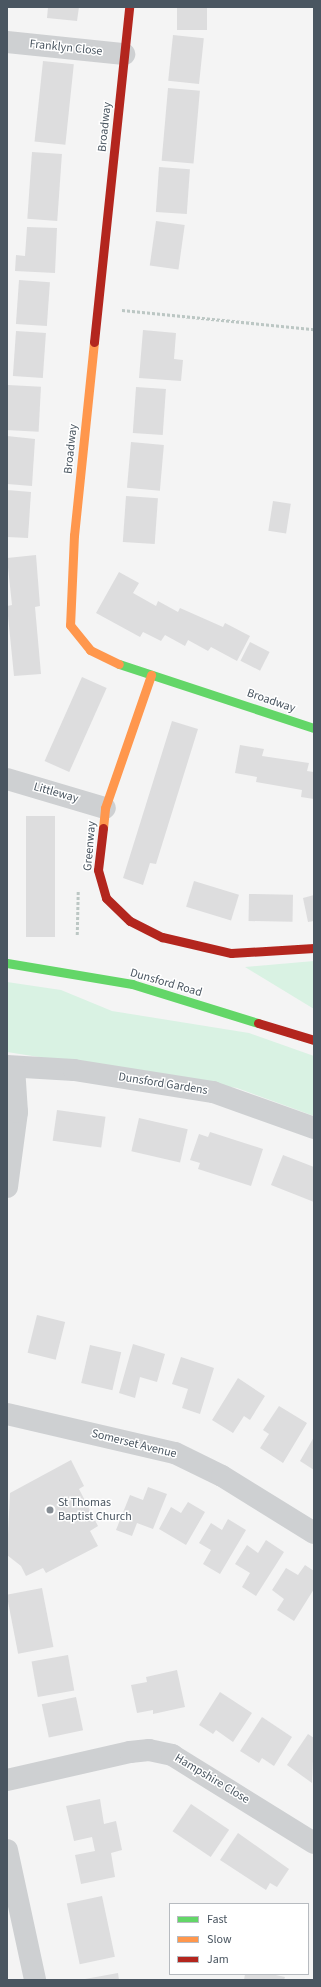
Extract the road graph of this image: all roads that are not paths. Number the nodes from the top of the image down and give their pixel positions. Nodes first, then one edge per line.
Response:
1 (129, 7) edge
2 (7, 42) edge
3 (124, 54) junction
4 (151, 675) junction
5 (314, 728) edge
6 (7, 779) edge
7 (105, 808) junction
8 (314, 948) edge
9 (7, 963) edge
10 (314, 1040) edge
11 (11, 1067) edge
12 (314, 1128) edge
13 (7, 1187) edge
14 (7, 1414) edge
15 (314, 1533) edge
16 (7, 1780) edge
17 (314, 1843) edge
18 (7, 1850) edge
19 (35, 1980) edge

1 - 3 street, Broadway
2 - 3 street, Franklyn Close
3 - 4 street, Broadway
4 - 5 street, Broadway
4 - 7 street, Greenway
6 - 7 street, Littleway
7 - 8 street, Greenway
9 - 10 street, Dunsford Road
11 - 12 street, Dunsford Gardens
11 - 13 street
14 - 15 street, Somerset Avenue
16 - 17 street, Hampshire Close
18 - 19 street

